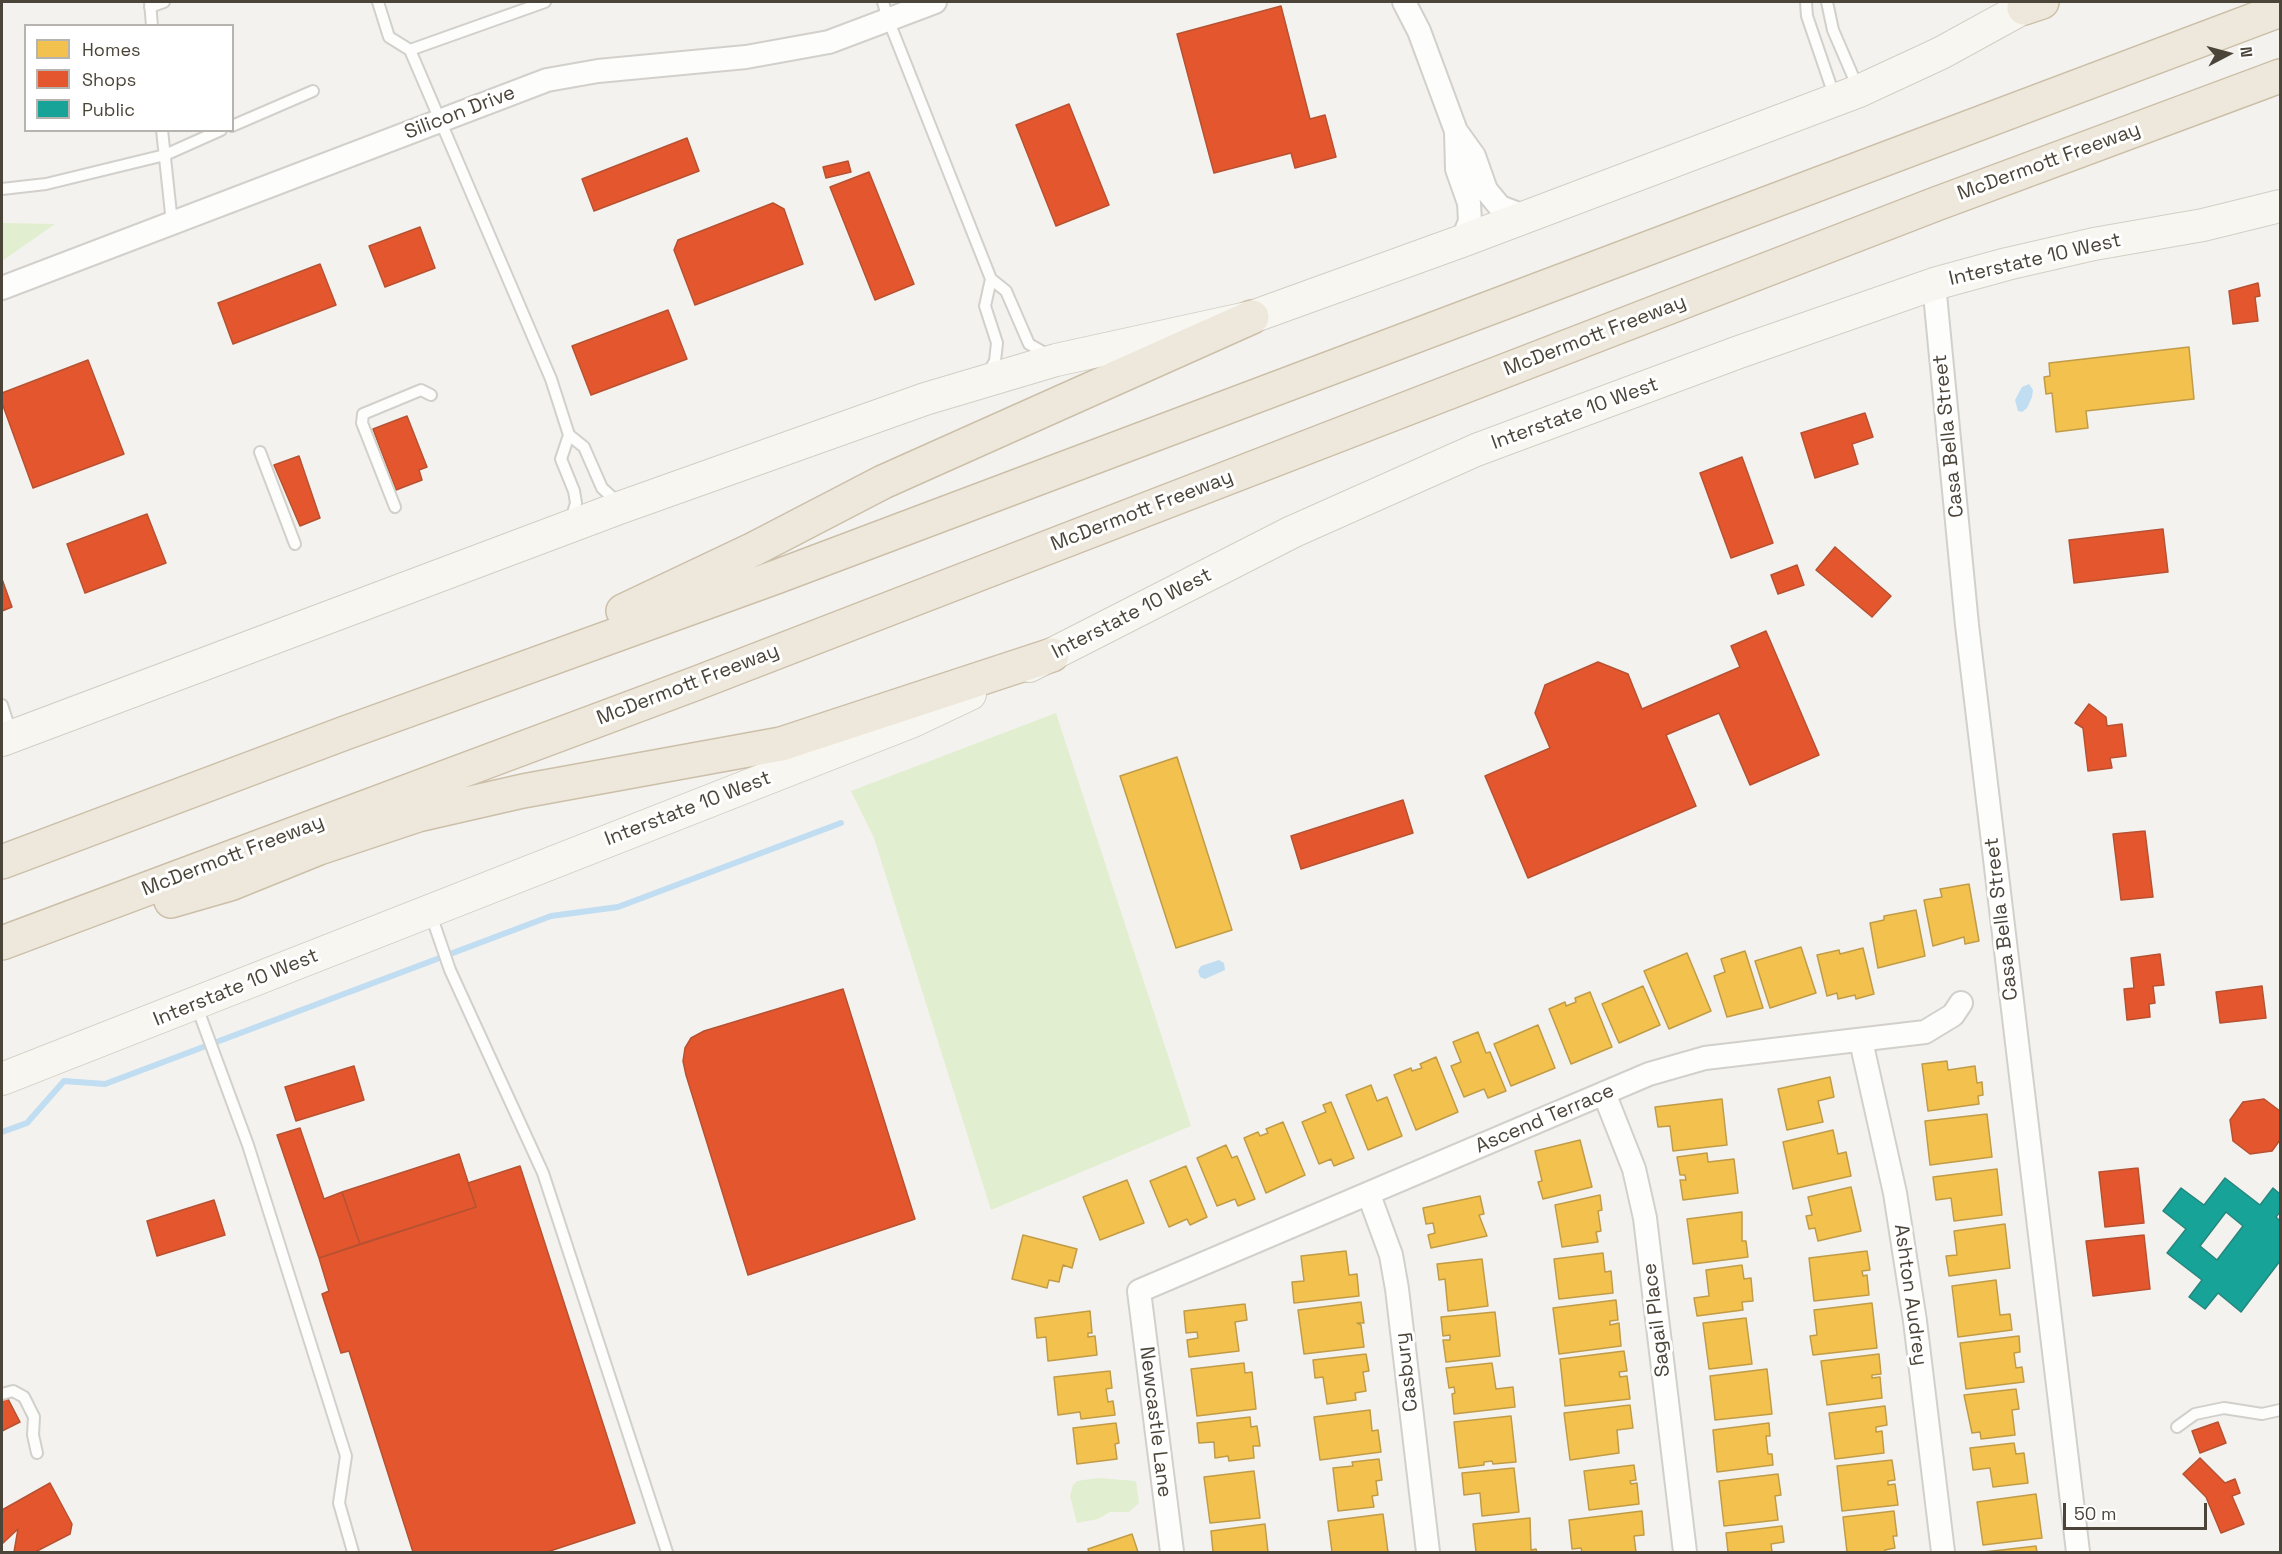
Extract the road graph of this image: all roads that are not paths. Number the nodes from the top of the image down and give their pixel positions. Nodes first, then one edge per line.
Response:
1 (164, 2) edge
2 (378, 2) edge
3 (546, 2) edge
4 (935, 2) edge
5 (1404, 2) edge
6 (1806, 2) edge
7 (1827, 2) edge
8 (150, 4) edge
9 (2033, 4) edge
10 (524, 5) edge
11 (885, 10) edge
12 (2280, 10) edge
13 (152, 24) edge
14 (410, 50) junction
15 (2280, 76) edge
16 (313, 91) dead end
17 (1848, 95) junction
18 (440, 120) junction
19 (234, 125) edge
20 (1456, 131) junction
21 (162, 132) edge
22 (216, 132) edge
23 (165, 154) junction
24 (2, 189) edge
25 (2280, 206) edge
26 (1526, 217) junction
27 (172, 223) junction
28 (1462, 241) junction
29 (992, 279) junction
30 (1934, 284) junction
31 (2, 288) edge
32 (1252, 317) junction
33 (1056, 360) junction
34 (982, 381) junction
35 (431, 395) dead end
36 (569, 435) junction
37 (260, 452) dead end
38 (636, 502) junction
39 (395, 507) dead end
40 (566, 528) junction
41 (296, 544) dead end
42 (1052, 655) junction
43 (2, 705) edge
44 (345, 733) junction
45 (7, 738) edge
46 (2, 862) edge
47 (430, 910) junction
48 (2, 943) edge
49 (2, 949) edge
50 (1961, 1003) dead end
51 (196, 1004) junction
52 (1861, 1041) junction
53 (2, 1080) edge
54 (1604, 1093) junction
55 (1369, 1195) junction
56 (1138, 1291) joint
57 (2, 1394) edge
58 (2280, 1410) edge
59 (2177, 1427) dead end
60 (37, 1453) dead end
61 (353, 1552) edge
62 (665, 1552) edge
63 (1172, 1552) edge
64 (1428, 1552) edge
65 (1685, 1552) edge
66 (1943, 1552) edge
67 (2078, 1552) edge

1 - 8 lane
2 - 14 lane
3 - 10 lane
4 - 11 street, Silicon Drive
5 - 20 street
6 - 17 lane
7 - 17 lane
8 - 13 lane
9 - 17 main road
10 - 14 lane
11 - 18 street, Silicon Drive
11 - 29 lane
12 - 44 highway
14 - 18 lane
15 - 48 highway, McDermott Freeway
16 - 19 lane
17 - 26 main road
18 - 27 street, Silicon Drive
18 - 36 lane
20 - 26 street
20 - 28 street
21 - 23 lane
22 - 23 lane
23 - 24 lane
23 - 27 lane
25 - 30 main road, Interstate 10 West
26 - 28 main road
27 - 31 street, Silicon Drive
28 - 32 main road
29 - 33 lane
29 - 34 lane
30 - 42 main road, Interstate 10 West
30 - 67 street, Casa Bella Street
32 - 33 main road
32 - 44 highway
33 - 34 main road
34 - 38 main road
35 - 39 lane
36 - 38 lane
36 - 40 lane
37 - 41 lane
38 - 40 main road
40 - 45 main road
42 - 47 main road, Interstate 10 West
42 - 49 highway
43 - 45 lane
44 - 46 highway
47 - 51 main road, Interstate 10 West
47 - 62 lane
50 - 52 street, Ascend Terrace
51 - 53 main road, Interstate 10 West
51 - 61 lane
52 - 54 street, Ascend Terrace
52 - 66 street, Ashton Audrey
54 - 55 street, Ascend Terrace
54 - 65 street, Sagail Place
55 - 56 street, Ascend Terrace
55 - 64 street, Casbury
56 - 63 street, Newcastle Lane
57 - 60 lane
58 - 59 lane

